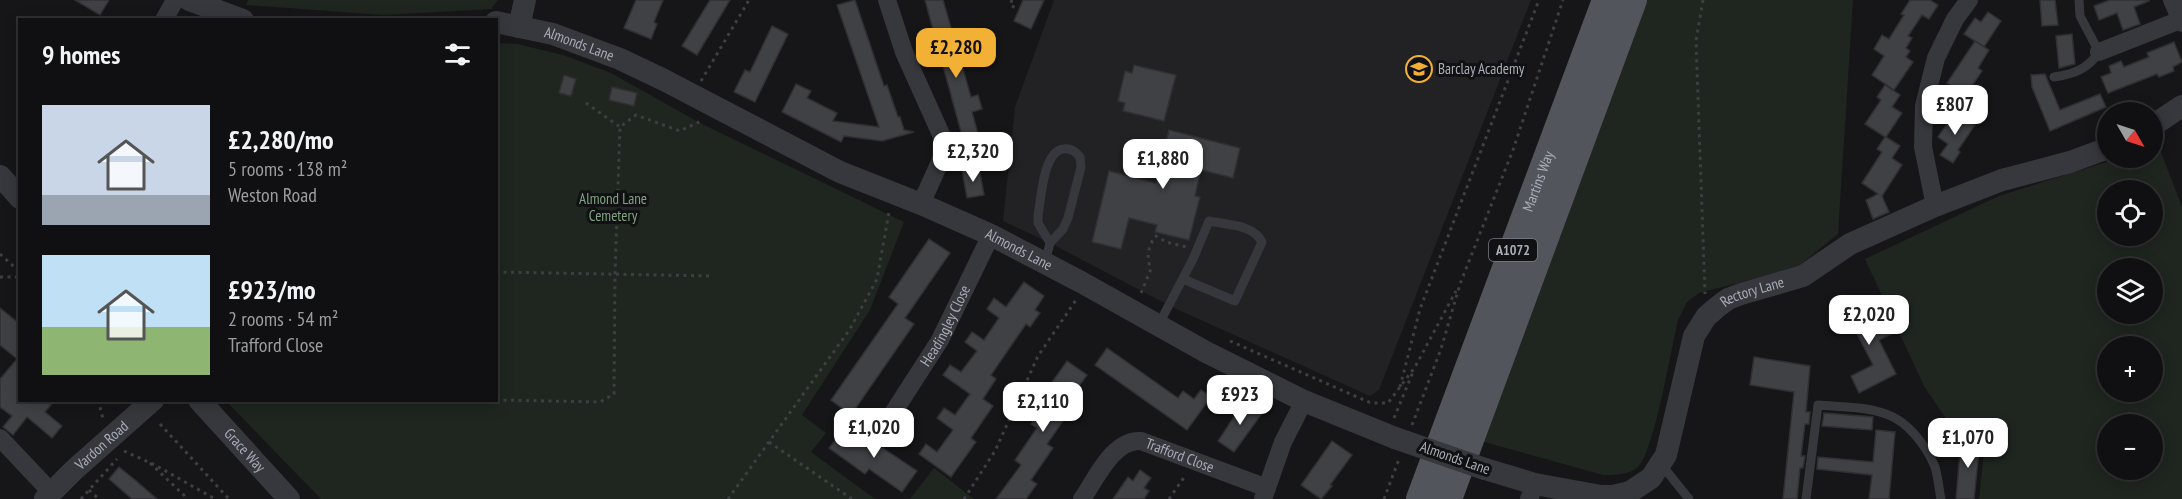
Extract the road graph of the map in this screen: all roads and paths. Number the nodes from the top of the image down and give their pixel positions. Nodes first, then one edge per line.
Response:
1 (175, 0) edge
2 (189, 0) edge
3 (525, 0) edge
4 (749, 0) edge
5 (887, 0) edge
6 (1012, 0) edge
7 (1539, 0) edge
8 (1563, 0) edge
9 (1606, 0) edge
10 (1633, 0) edge
11 (1703, 0) edge
12 (1970, 0) edge
13 (2079, 0) edge
14 (2172, 0) edge
15 (1018, 9) dead end
16 (165, 18) edge
17 (238, 18) edge
18 (498, 22) edge
19 (2181, 22) edge
20 (519, 27) junction
21 (2099, 52) junction
22 (2055, 77) dead end
23 (701, 99) junction
24 (585, 103) dead end
25 (2182, 106) edge
26 (2163, 119) edge
27 (620, 127) junction
28 (2097, 152) edge
29 (0, 176) edge
30 (892, 193) junction
31 (18, 196) edge
32 (921, 204) junction
33 (1935, 206) junction
34 (991, 235) junction
35 (1197, 249) junction
36 (1048, 253) junction
37 (0, 254) edge
38 (18, 270) edge
39 (498, 272) edge
40 (615, 274) junction
41 (713, 276) dead end
42 (0, 277) edge
43 (18, 277) edge
44 (1183, 279) junction
45 (1081, 282) junction
46 (1460, 284) junction
47 (1134, 312) junction
48 (1706, 317) junction
49 (1159, 325) junction
50 (1226, 339) dead end
51 (1415, 367) junction
52 (1400, 387) junction
53 (498, 400) edge
54 (1304, 401) junction
55 (151, 402) edge
56 (201, 402) edge
57 (893, 413) dead end
58 (160, 424) dead end
59 (0, 438) edge
60 (1398, 441) junction
61 (769, 442) junction
62 (117, 445) junction
63 (147, 461) junction
64 (1195, 461) junction
65 (1662, 464) junction
66 (89, 490) junction
67 (1532, 491) edge
68 (1265, 494) edge
69 (48, 495) edge
70 (1634, 495) edge
71 (965, 498) edge
72 (81, 499) edge
73 (99, 499) edge
74 (188, 499) edge
75 (215, 499) edge
76 (229, 499) edge
77 (289, 499) edge
78 (729, 499) edge
79 (852, 499) edge
80 (1082, 499) edge
81 (1169, 499) edge
82 (1384, 499) edge
83 (1420, 499) edge
84 (1448, 499) edge
85 (1689, 499) edge
86 (1806, 499) edge
87 (1941, 499) edge

1 - 16 street
2 - 17 street
3 - 20 street
4 - 23 path
5 - 32 street
6 - 15 path
7 - 52 path
8 - 46 path
9 - 83 main road, Martins Way / A1072
10 - 84 main road, A1072
11 - 48 path
12 - 33 street
13 - 21 lane
14 - 19 street
18 - 20 street, Almonds Lane
19 - 21 street
20 - 23 street, Almonds Lane
21 - 22 lane
23 - 27 path
23 - 30 street, Almonds Lane
24 - 27 path
25 - 26 street
27 - 40 path
28 - 33 street, Rectory Lane
29 - 31 street
30 - 32 street, Almonds Lane
30 - 61 path
32 - 34 street, Almonds Lane
33 - 48 street, Rectory Lane
34 - 36 street, Almonds Lane
34 - 57 street, Headingley Close
35 - 44 lane
35 - 44 lane
35 - 47 path
36 - 36 lane
36 - 45 street, Almonds Lane
37 - 38 path
39 - 40 path
40 - 41 path
40 - 53 path
42 - 43 path
44 - 49 lane
45 - 47 street, Almonds Lane
45 - 71 path
46 - 51 path
46 - 60 path
47 - 49 street, Almonds Lane
48 - 65 street, Rectory Lane
49 - 54 street, Almonds Lane
50 - 52 path
51 - 52 path
51 - 60 path
54 - 60 street, Almonds Lane
54 - 68 street, Trafford Close
55 - 62 street, Vardon Road
56 - 77 street, Grace Way
58 - 76 path
59 - 69 street, Vardon Road
60 - 67 street, Almonds Lane, bridge
60 - 82 path
61 - 78 path
61 - 79 path
62 - 63 path
62 - 66 path
62 - 69 street, Vardon Road
63 - 74 path
63 - 75 path
64 - 68 street, Trafford Close
64 - 80 street, Trafford Close
64 - 81 path
65 - 70 street, Rectory Lane
65 - 85 lane
66 - 72 path
66 - 73 path
67 - 70 street, Rectory Lane
86 - 87 lane

